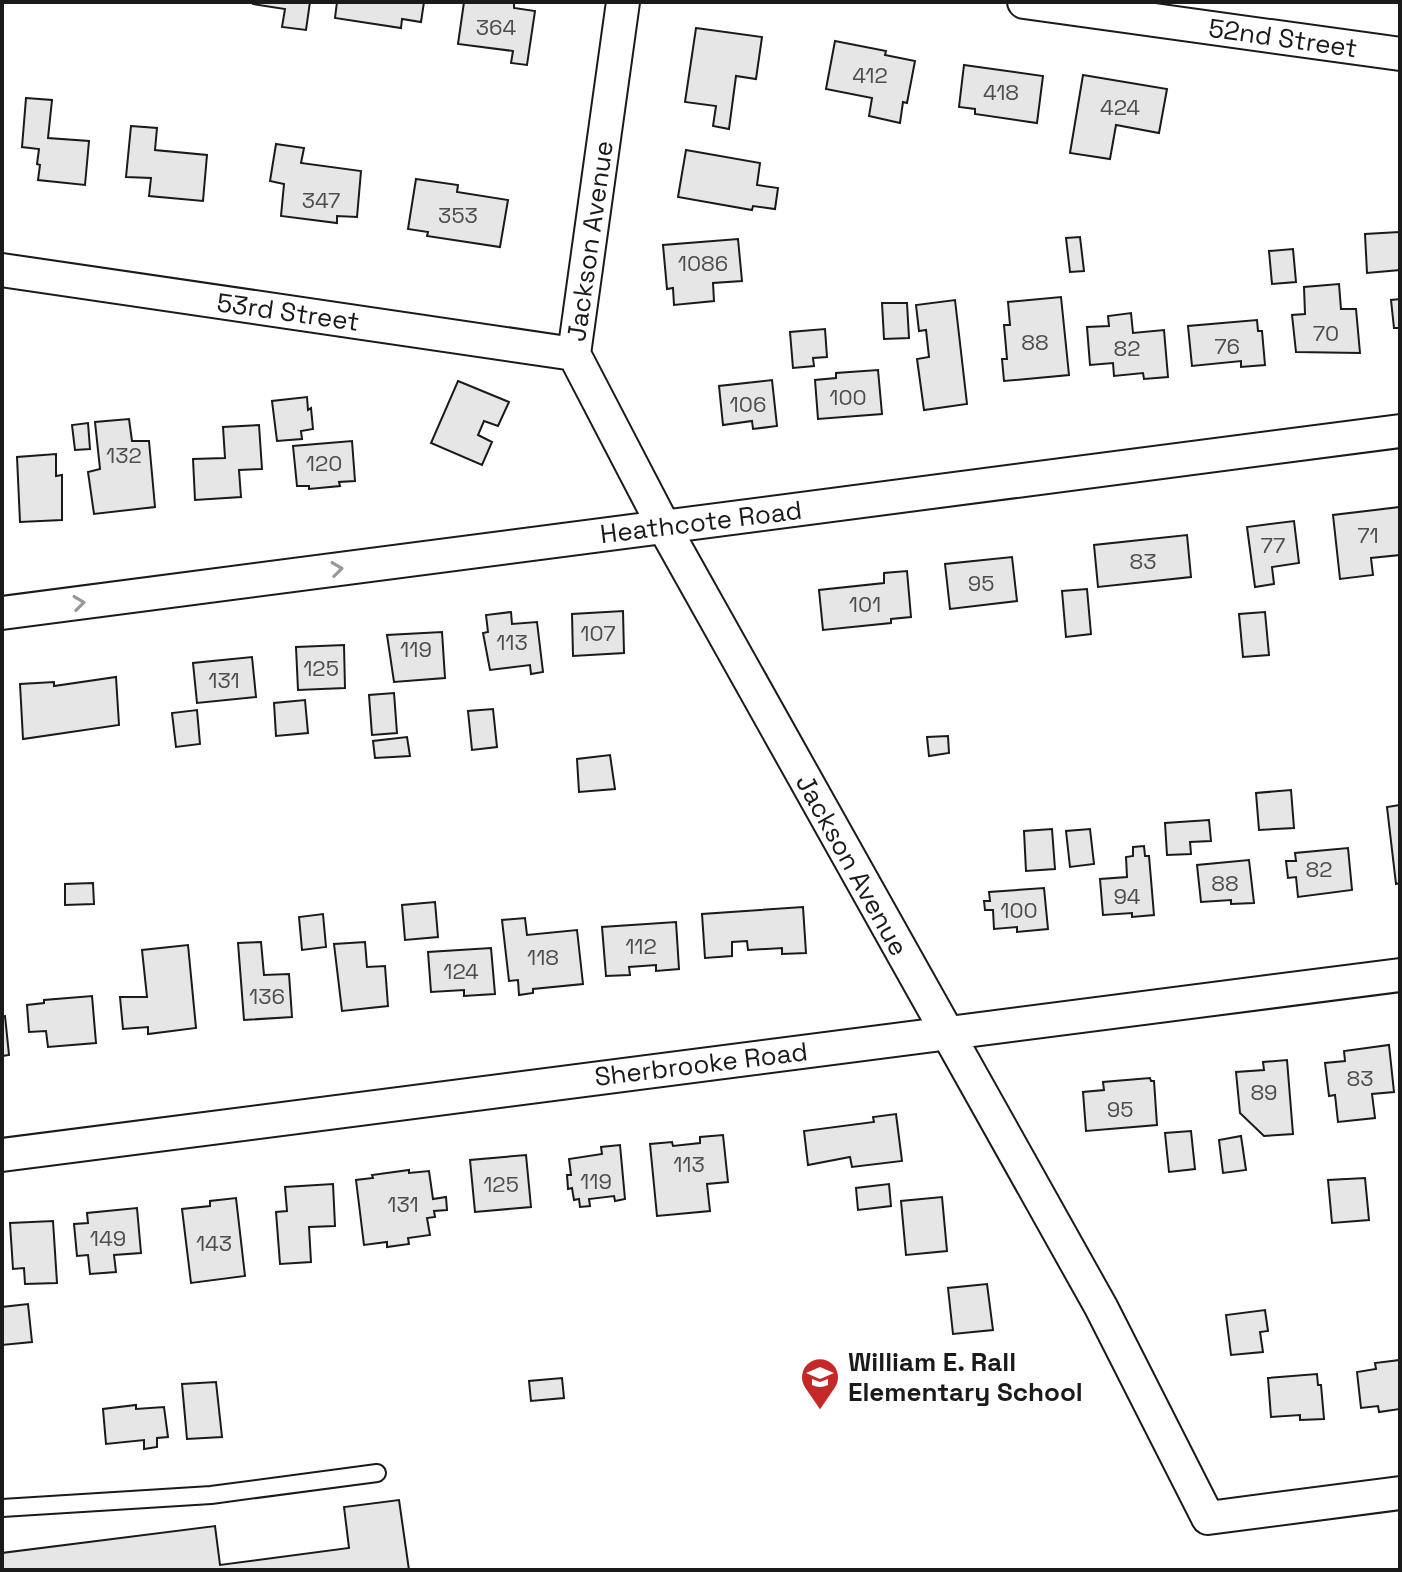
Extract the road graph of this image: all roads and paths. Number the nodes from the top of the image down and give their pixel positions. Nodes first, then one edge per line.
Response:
1 (623, 2) edge
2 (1024, 2) edge
3 (1400, 54) edge
4 (2, 270) edge
5 (574, 354) junction
6 (1400, 431) edge
7 (664, 527) junction
8 (2, 613) edge
9 (1400, 975) edge
10 (946, 1033) junction
11 (2, 1155) edge
12 (377, 1473) dead end
13 (1400, 1493) edge
14 (2, 1508) edge

1 - 5 street, Jackson Avenue
2 - 3 street, 52nd Street
4 - 5 street, 53rd Street
5 - 7 street, Jackson Avenue
6 - 7 street, Heathcote Road
8 -> 7 street, Heathcote Road
7 - 10 street, Jackson Avenue
9 - 10 street, Sherbrooke Road
10 - 11 street, Sherbrooke Road
10 - 13 street, Jackson Avenue
12 - 14 lane

